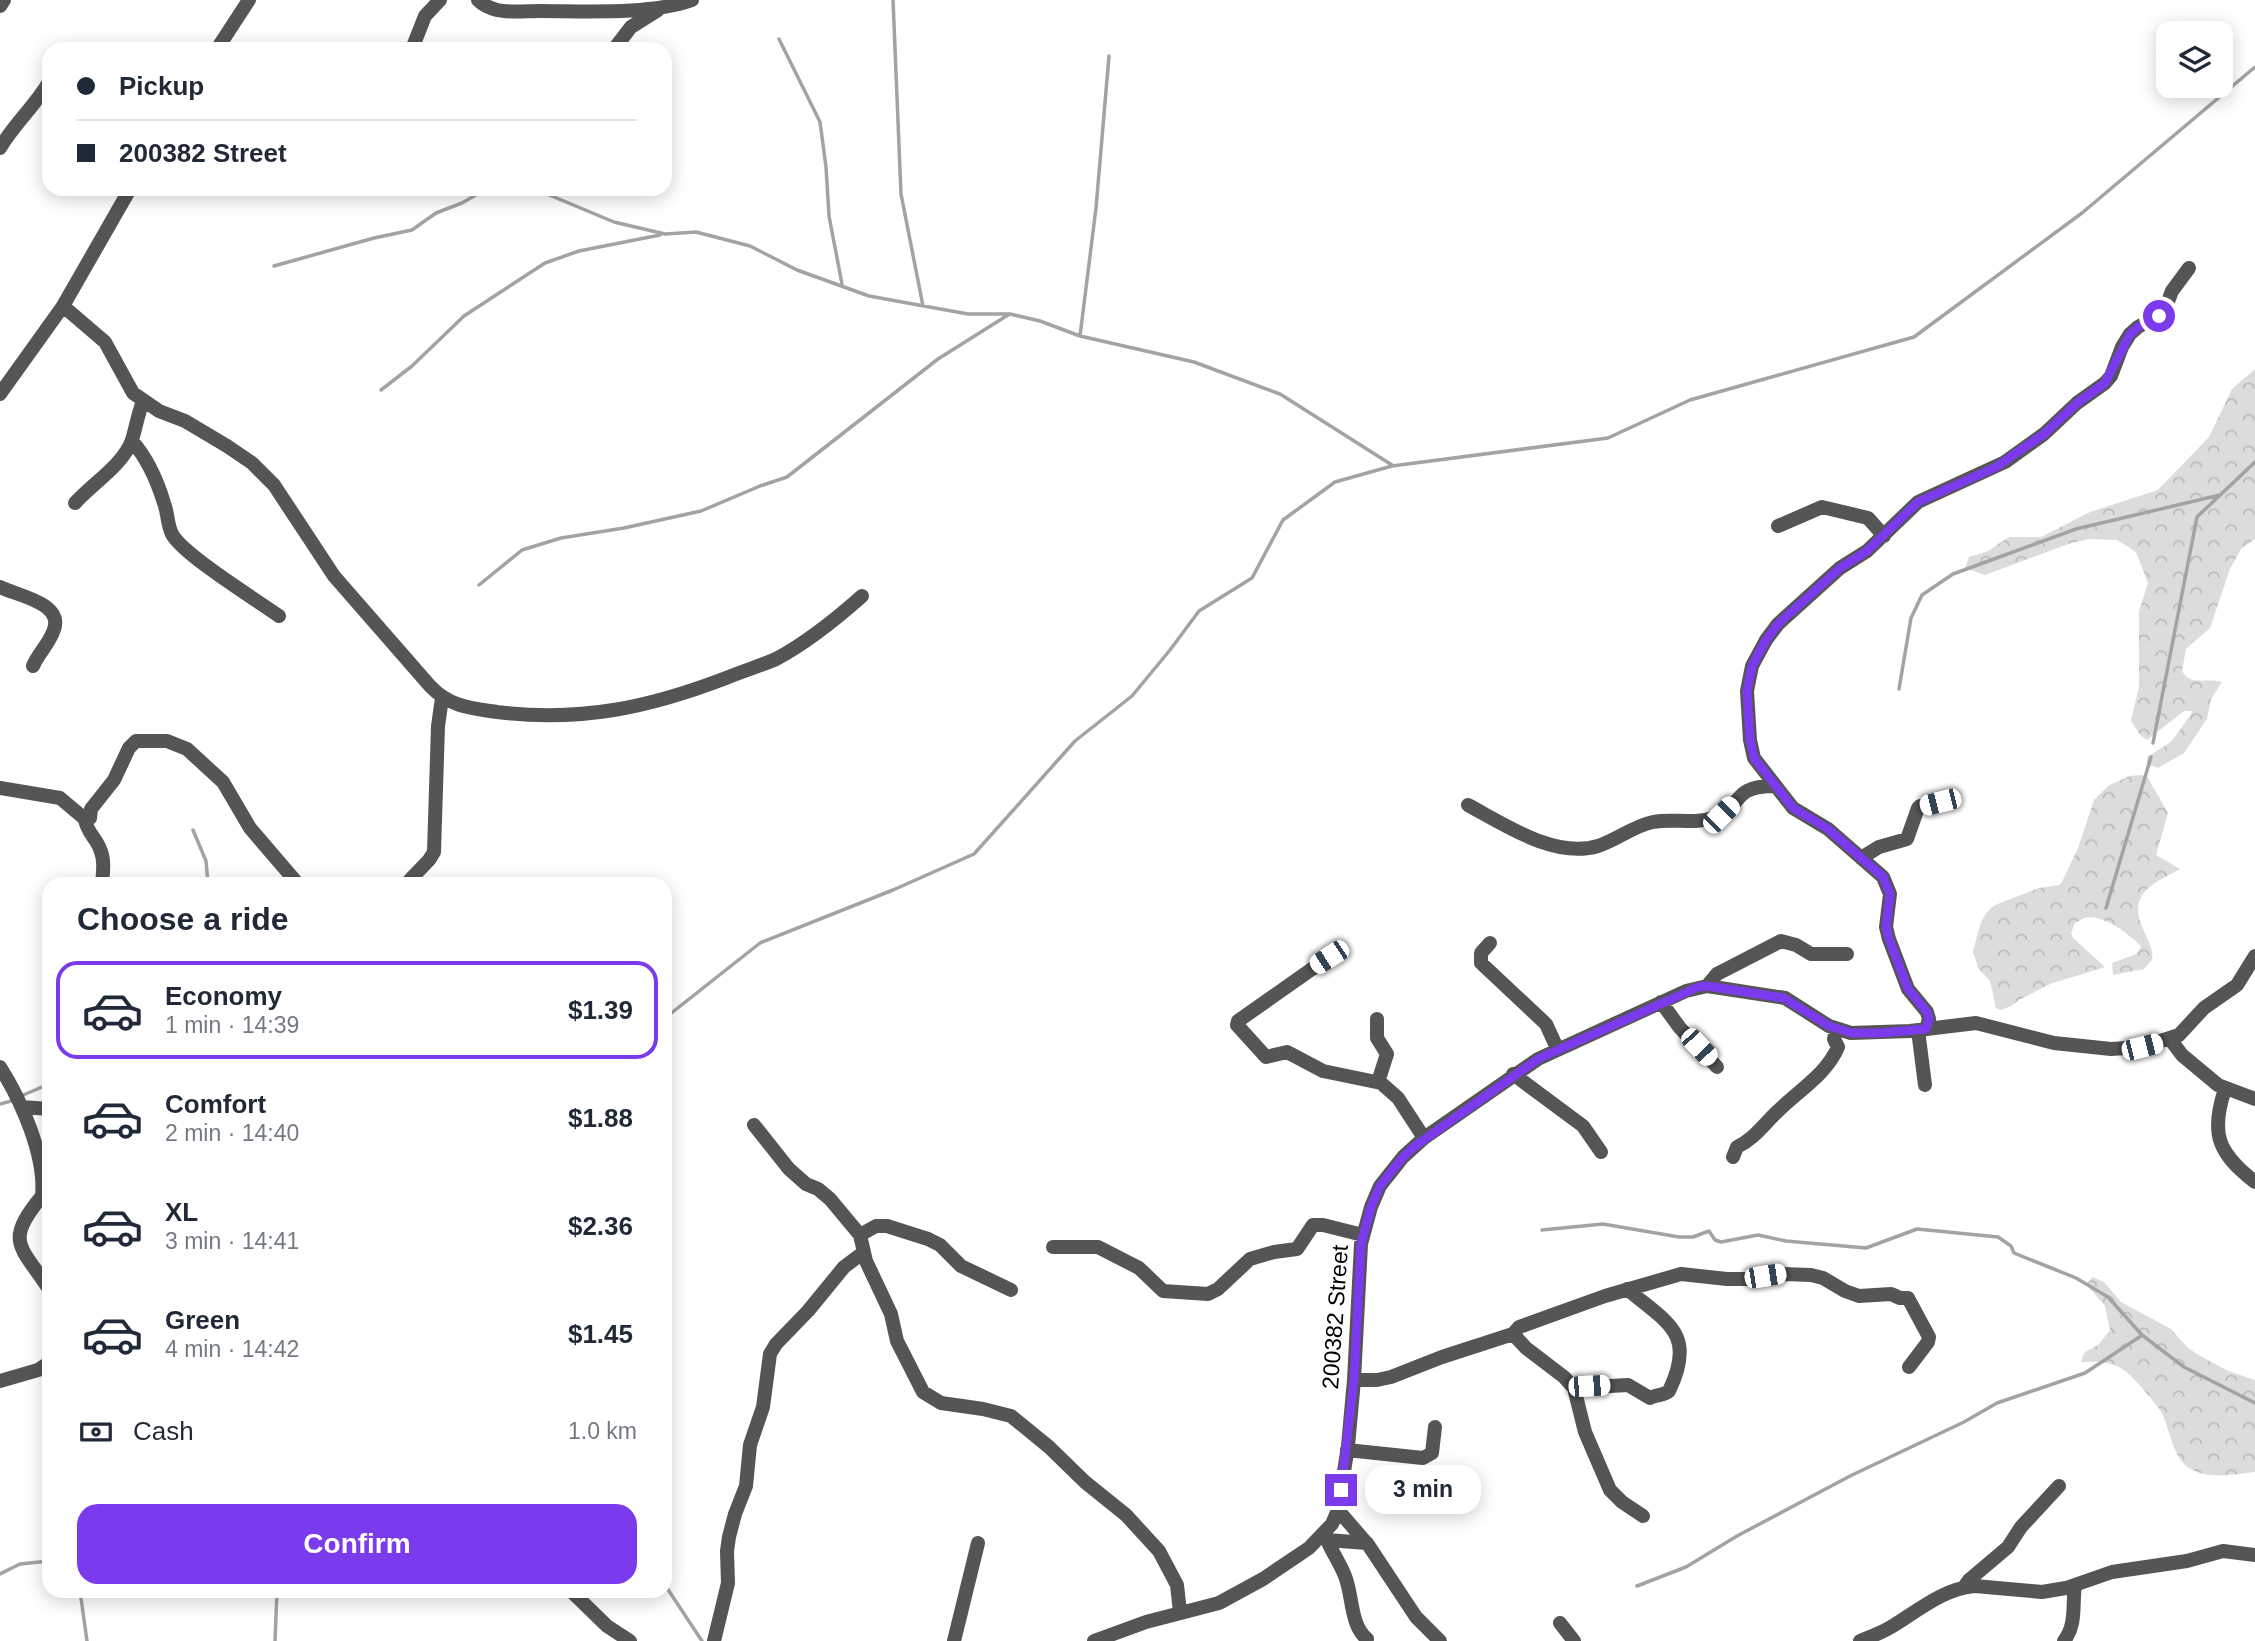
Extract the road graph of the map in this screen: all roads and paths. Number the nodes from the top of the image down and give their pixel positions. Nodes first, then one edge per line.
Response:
1 (4, 0) edge
2 (249, 0) edge
3 (440, 0) edge
4 (692, 0) edge
5 (481, 1) edge
6 (0, 6) edge
7 (666, 6) junction
8 (222, 42) edge
9 (415, 42) edge
10 (619, 42) edge
11 (42, 93) edge
12 (0, 148) edge
13 (126, 196) edge
14 (2189, 268) dead end
15 (63, 306) junction
16 (0, 394) edge
17 (143, 401) junction
18 (132, 441) junction
19 (75, 503) dead end
20 (1777, 526) dead end
21 (1884, 536) junction
22 (0, 587) edge
23 (862, 596) dead end
24 (279, 616) dead end
25 (33, 666) dead end
26 (442, 698) junction
27 (1775, 786) junction
28 (0, 788) edge
29 (1940, 802) dead end
30 (1468, 805) dead end
31 (85, 819) junction
32 (1861, 858) junction
33 (102, 877) edge
34 (292, 877) edge
35 (413, 877) edge
36 (1490, 943) dead end
37 (1847, 954) dead end
38 (2255, 956) edge
39 (1329, 957) dead end
40 (1707, 986) junction
41 (1661, 1002) junction
42 (1377, 1019) dead end
43 (1836, 1029) junction
44 (1922, 1030) junction
45 (2170, 1039) junction
46 (1557, 1048) junction
47 (0, 1067) edge
48 (1717, 1067) dead end
49 (1513, 1074) junction
50 (1378, 1082) junction
51 (1925, 1085) dead end
52 (2225, 1089) junction
53 (2255, 1099) edge
54 (22, 1107) junction
55 (42, 1108) edge
56 (754, 1125) dead end
57 (1424, 1138) junction
58 (1601, 1153) dead end
59 (1733, 1157) dead end
60 (2255, 1182) edge
61 (42, 1189) edge
62 (42, 1196) edge
63 (860, 1235) junction
64 (1363, 1235) junction
65 (1053, 1248) dead end
66 (863, 1252) junction
67 (42, 1278) edge
68 (1627, 1289) junction
69 (1011, 1290) dead end
70 (1513, 1334) junction
71 (1909, 1367) dead end
72 (42, 1368) edge
73 (1354, 1380) junction
74 (0, 1381) edge
75 (1574, 1388) junction
76 (1435, 1427) dead end
77 (1348, 1450) junction
78 (2059, 1486) dead end
79 (1338, 1510) junction
80 (1643, 1516) dead end
81 (1325, 1537) junction
82 (978, 1543) dead end
83 (1367, 1543) junction
84 (2255, 1555) edge
85 (2075, 1584) junction
86 (1964, 1587) junction
87 (578, 1598) edge
88 (1180, 1612) junction
89 (1560, 1623) dead end
90 (1367, 1639) dead end
91 (630, 1641) edge
92 (714, 1641) edge
93 (954, 1641) edge
94 (1094, 1641) edge
95 (1440, 1641) edge
96 (1574, 1641) edge
97 (1860, 1641) edge
98 (2064, 1641) edge

1 - 6 street
2 - 8 street
3 - 9 street
4 - 7 street
5 - 7 street
7 - 10 street
11 - 12 street
13 - 15 street
14 - 21 street
15 - 16 street
15 - 17 street
17 - 18 street
17 - 26 street
18 - 19 street
18 - 24 street
20 - 21 street
21 - 27 street
22 - 25 street
23 - 26 street
26 - 35 street
27 - 30 street
27 - 32 street
28 - 31 street
29 - 32 street
31 - 33 street
31 - 34 street
32 - 44 street
36 - 46 street
37 - 40 street
38 - 45 street
39 - 50 street
40 - 41 street, 200382 Street
40 - 43 street, 200382 Street
41 - 46 street, 200382 Street
41 - 48 street
42 - 50 street
43 - 44 street
43 - 59 street
44 - 45 street
44 - 51 street
45 - 52 street
46 - 49 street, 200382 Street
47 - 54 street
49 - 57 street, 200382 Street
49 - 58 street
50 - 57 street
52 - 53 street
52 - 60 street
54 - 55 street
54 - 61 street
56 - 63 street
57 - 64 street, 200382 Street
62 - 67 street
63 - 66 street
63 - 69 street
64 - 65 street
64 - 73 street, 200382 Street
66 - 88 street
66 - 92 street
68 - 70 street
68 - 71 street
68 - 75 street
70 - 73 street
70 - 75 street
72 - 74 street
73 - 77 street, 200382 Street
75 - 80 street
76 - 77 street
77 - 79 street, 200382 Street
78 - 86 street
79 - 81 street, 200382 Street
79 - 83 street
81 - 83 street
81 - 88 street, 200382 Street
81 - 90 street
82 - 93 street
83 - 95 street
84 - 85 street
85 - 86 street
85 - 98 street
86 - 97 street
87 - 91 street
88 - 94 street, 200382 Street
89 - 96 street

